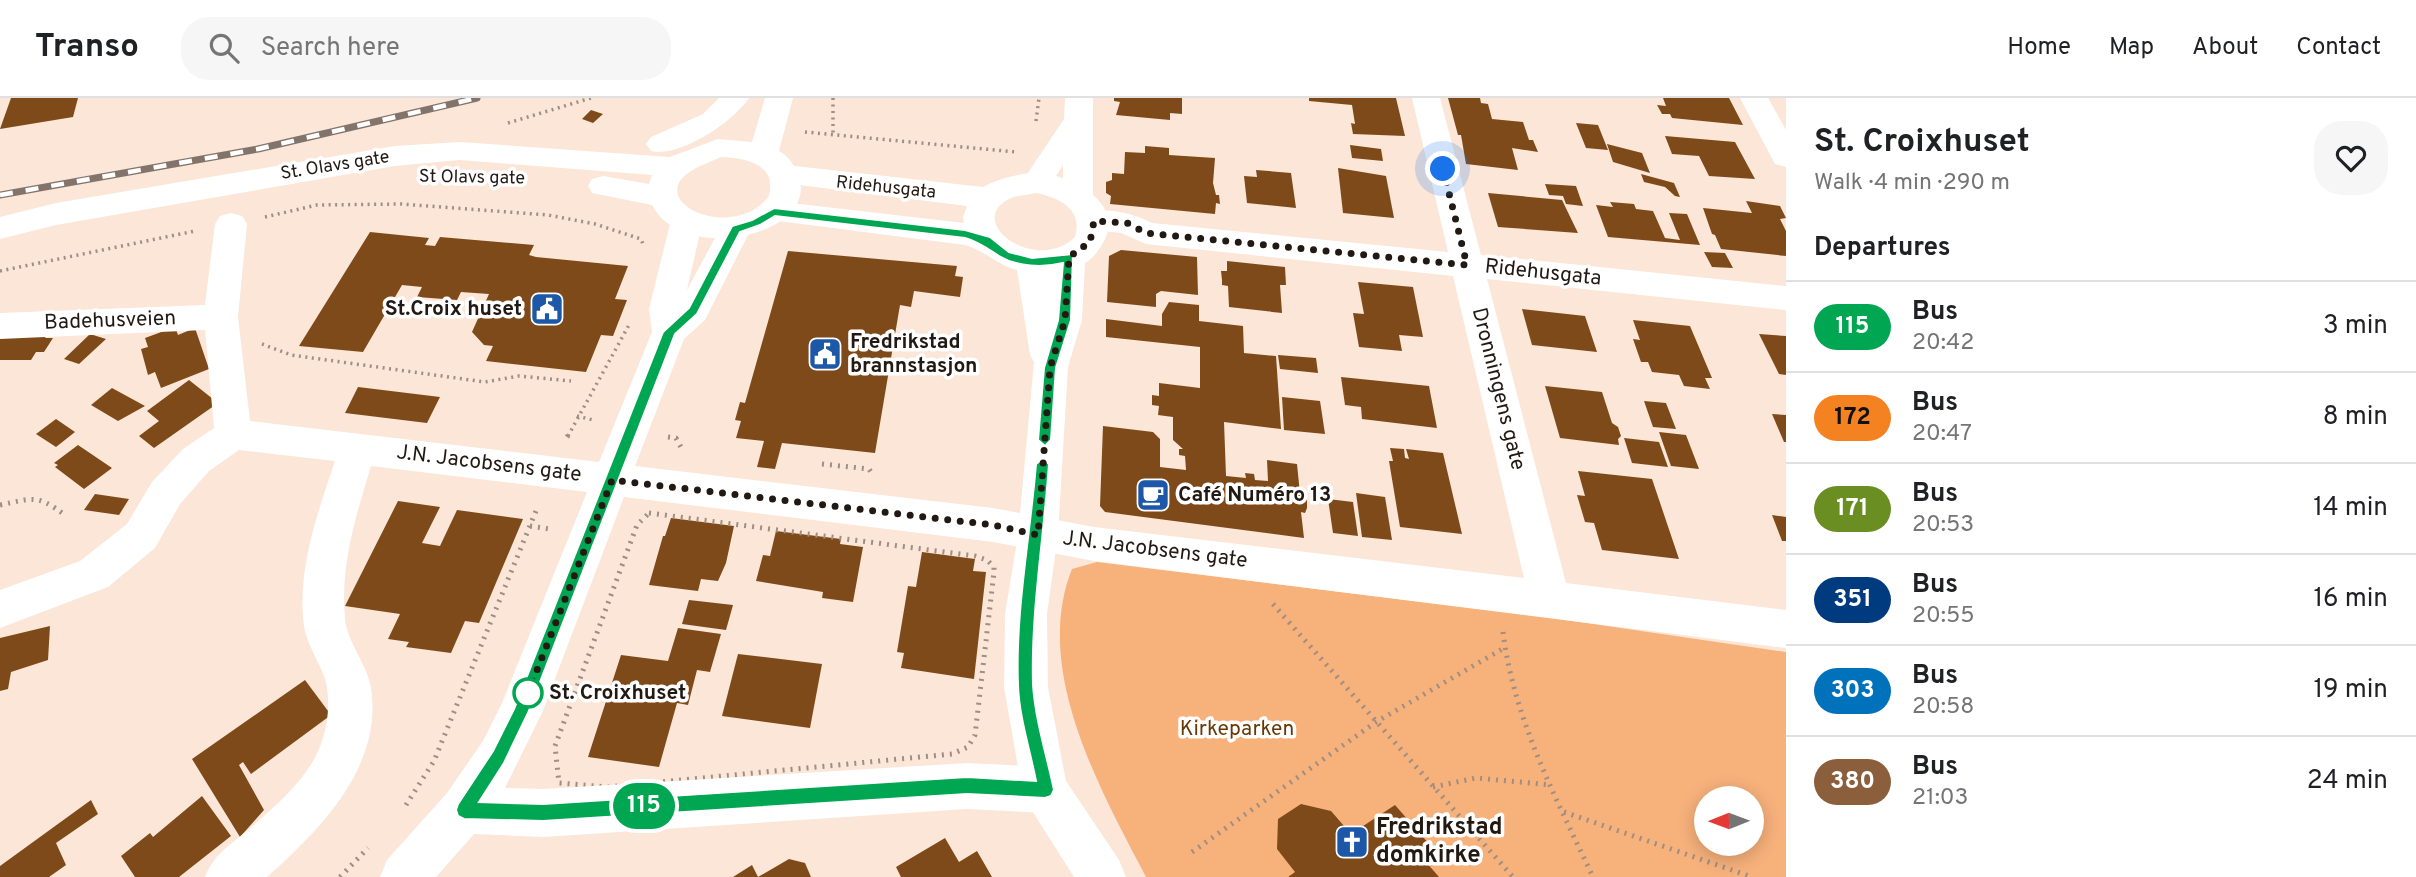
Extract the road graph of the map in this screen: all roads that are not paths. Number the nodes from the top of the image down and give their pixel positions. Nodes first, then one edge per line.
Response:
1 (738, 98) edge
2 (779, 98) edge
3 (1426, 98) edge
4 (1754, 98) edge
5 (1078, 110) edge
6 (1782, 143) edge
7 (718, 148) junction
8 (763, 153) junction
9 (540, 158) junction
10 (673, 167) junction
11 (786, 175) junction
12 (1036, 183) junction
13 (661, 197) junction
14 (987, 198) junction
15 (1086, 209) junction
16 (159, 211) joint
17 (774, 212) junction
18 (231, 224) road end
19 (686, 225) junction
20 (736, 229) junction
21 (0, 230) edge
22 (986, 240) junction
23 (1069, 257) junction
24 (1032, 262) junction
25 (1467, 265) junction
26 (1786, 298) edge
27 (221, 317) junction
28 (0, 326) edge
29 (669, 332) junction
30 (1050, 368) junction
31 (233, 434) junction
32 (358, 448) junction
33 (612, 480) junction
34 (1038, 535) junction
35 (1549, 598) junction
36 (0, 609) edge
37 (1786, 629) edge
38 (1045, 790) junction
39 (464, 810) junction
40 (229, 877) edge
41 (404, 877) edge
42 (1102, 877) edge

1 - 7 main road
1 - 9 main road
2 - 8 main road
3 - 25 main road, Dronningens gate
4 - 6 main road
5 - 12 main road
5 - 15 main road
7 - 8 main road
7 - 10 main road
8 - 11 main road
9 - 10 main road, St. Olavs gate
9 - 21 main road, St. Olavs gate
10 - 13 main road
11 - 14 main road, Ridehusgata
11 - 17 main road
12 - 14 main road
12 - 15 main road
13 - 16 main road, St Olavs gate
13 - 19 main road
14 - 22 main road
15 - 23 main road
15 - 25 main road, Ridehusgata
16 - 21 main road, St. Olavs gate
17 - 20 main road
17 - 22 main road, Ridehusgata
18 - 27 main road
19 - 20 main road
19 - 29 main road
20 - 29 main road
22 - 24 main road
23 - 24 main road
23 - 30 main road
24 - 30 main road
25 - 26 main road, Ridehusgata
25 - 35 main road, Dronningens gate
27 - 28 main road, Badehusveien
27 - 31 main road
29 - 33 main road
30 - 34 main road
31 - 32 main road, J.N. Jacobsens gate
31 - 36 main road
32 - 33 main road, J.N. Jacobsens gate
32 - 40 main road
33 - 34 main road, J.N. Jacobsens gate
33 - 39 main road
34 - 35 main road, J.N. Jacobsens gate
34 - 38 main road
35 - 37 main road, J.N. Jacobsens gate
38 - 39 main road
38 - 42 main road
39 - 41 main road

